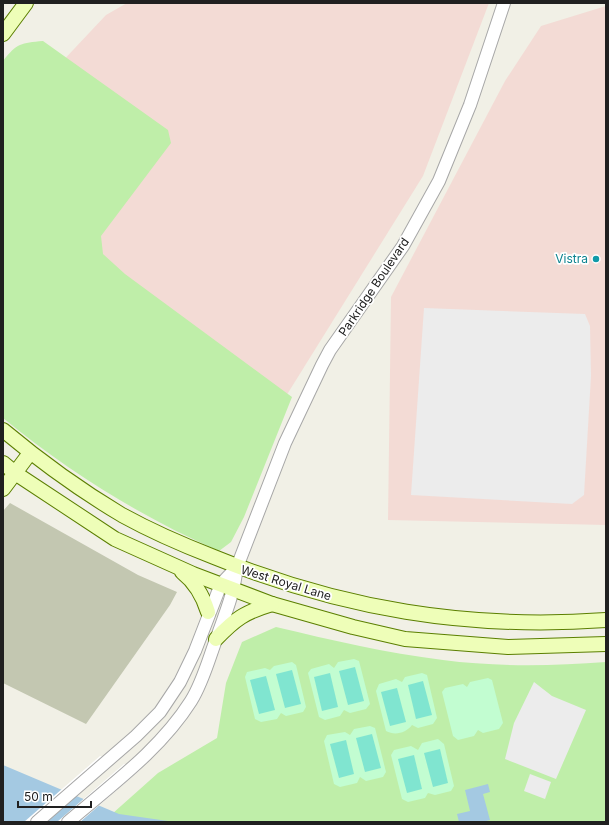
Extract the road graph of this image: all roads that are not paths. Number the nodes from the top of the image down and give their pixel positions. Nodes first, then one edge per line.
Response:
1 (26, 3) edge
2 (504, 3) edge
3 (3, 34) edge
4 (3, 430) edge
5 (30, 453) junction
6 (3, 463) edge
7 (15, 473) junction
8 (3, 489) edge
9 (176, 567) junction
10 (237, 567) junction
11 (220, 584) junction
12 (234, 590) junction
13 (272, 604) junction
14 (208, 612) junction
15 (606, 620) edge
16 (216, 639) junction
17 (606, 644) edge
18 (37, 822) edge
19 (68, 822) edge

1 - 3 main road
2 - 10 street, Parkridge Boulevard
4 - 5 main road, West Royal Lane
5 - 7 main road
5 - 10 main road, West Royal Lane
6 - 7 main road, West Royal Lane
7 - 8 main road
7 - 9 main road, West Royal Lane
9 - 11 main road, West Royal Lane
9 - 14 main road
10 - 11 street, Parkridge Boulevard
10 - 12 street, Parkridge Boulevard
10 - 15 main road, West Royal Lane
11 - 12 main road, West Royal Lane
11 - 14 street, Parkridge Boulevard
12 - 13 main road, West Royal Lane
12 - 16 street, Parkridge Boulevard
13 - 16 main road
13 - 17 main road, West Royal Lane
14 - 18 street, Parkridge Boulevard
16 - 19 street, Parkridge Boulevard

